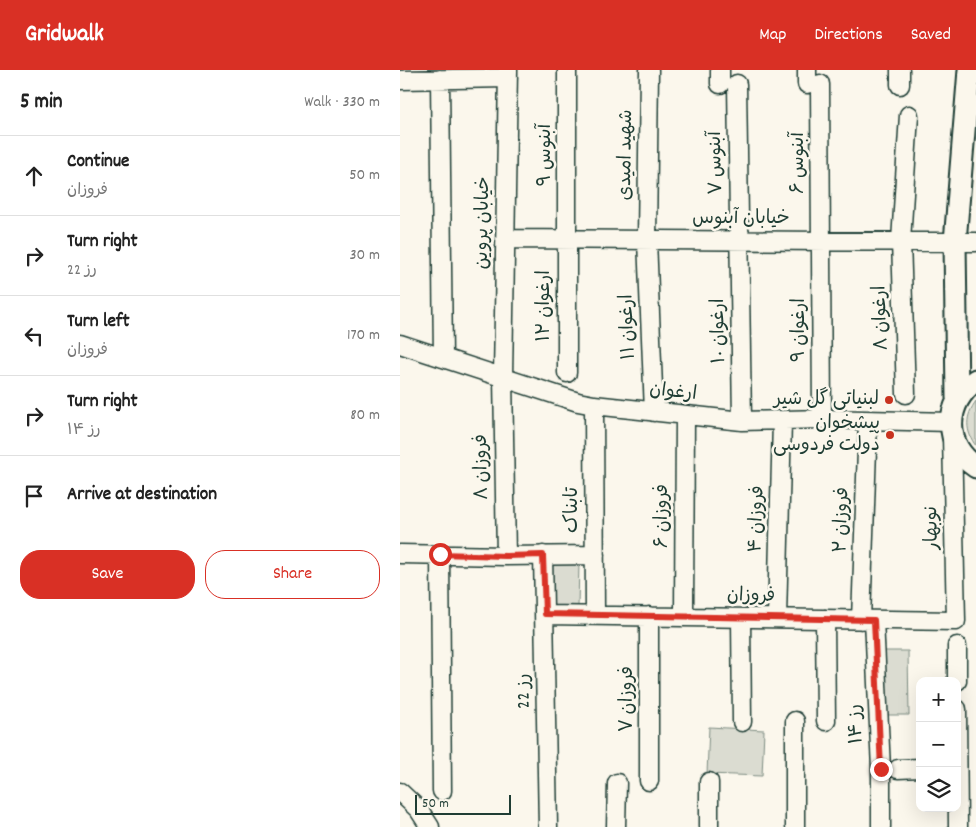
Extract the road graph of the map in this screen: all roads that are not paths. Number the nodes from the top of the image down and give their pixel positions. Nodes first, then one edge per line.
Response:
1 (567, 70) edge
2 (649, 70) edge
3 (969, 70) edge
4 (508, 74) edge
5 (400, 80) edge
6 (440, 80) junction
7 (726, 80) edge
8 (811, 80) edge
9 (909, 115) dead end
10 (505, 239) junction
11 (567, 239) junction
12 (647, 240) junction
13 (740, 240) junction
14 (821, 241) junction
15 (902, 241) junction
16 (955, 242) junction
17 (976, 242) edge
18 (400, 344) edge
19 (443, 358) junction
20 (566, 373) dead end
21 (503, 377) junction
22 (976, 380) edge
23 (906, 394) dead end
24 (957, 398) junction
25 (594, 405) junction
26 (654, 412) junction
27 (685, 415) junction
28 (822, 419) junction
29 (742, 421) junction
30 (782, 421) junction
31 (868, 421) junction
32 (952, 428) junction
33 (976, 467) edge
34 (400, 554) edge
35 (440, 554) junction
36 (543, 555) junction
37 (595, 555) junction
38 (506, 556) junction
39 (545, 614) junction
40 (595, 615) junction
41 (649, 616) junction
42 (684, 617) junction
43 (741, 618) junction
44 (776, 618) junction
45 (825, 619) junction
46 (868, 620) junction
47 (956, 621) joint
48 (957, 646) dead end
49 (957, 677) edge
50 (795, 721) dead end
51 (826, 721) dead end
52 (742, 722) dead end
53 (957, 722) edge
54 (957, 767) edge
55 (916, 768) edge
56 (898, 769) dead end
57 (649, 781) dead end
58 (708, 782) dead end
59 (617, 783) dead end
60 (442, 791) dead end
61 (400, 792) edge
62 (958, 812) edge
63 (430, 827) edge
64 (548, 827) edge
65 (616, 827) edge
66 (709, 827) edge
67 (795, 827) edge
68 (881, 827) edge
69 (958, 827) edge

1 - 11 street, آبنوس ۹
2 - 12 street, شهید امیدی
3 - 16 main road
4 - 6 street
4 - 10 street, خیابان پروین
5 - 6 street
6 - 19 street
7 - 13 street, آبنوس ۷
8 - 14 street, آبنوس ۶
9 - 15 street, ارغوان ۸
10 - 11 street, خیابان آبنوس
10 - 21 street, خیابان پروین
11 - 12 street, خیابان آبنوس
11 - 20 street, ارغوان ۱۲
12 - 13 street, خیابان آبنوس
12 - 26 street, ارغوان ۱۱
13 - 14 street, خیابان آبنوس
13 - 29 street, ارغوان ۱۰
14 - 15 street, خیابان آبنوس
14 - 28 street, ارغوان ۹
15 - 16 street, خیابان آبنوس
15 - 23 street, ارغوان ۸
16 - 17 street, خیابان آبنوس
16 - 24 main road
18 - 19 street, ارغوان
19 - 21 street, ارغوان
21 - 25 street, ارغوان
21 - 38 street, فروزان ۸
22 - 24 main road
24 - 32 main road
25 - 26 street, ارغوان
25 - 37 street, تابناک
26 - 27 street, ارغوان
27 - 29 street, ارغوان
27 - 42 street, فروزان ۶
28 - 30 street, ارغوان
28 - 31 street, ارغوان
29 - 30 street, ارغوان
30 - 44 street, فروزان ۴
31 - 32 street, ارغوان
31 - 46 street, فروزان ۲
32 - 33 main road
32 - 47 street, نوبهار
34 - 35 street
35 - 38 street
35 - 60 street
36 - 37 street
36 - 38 street
36 - 39 street, رز 22
37 - 40 street, تابناک
39 - 40 street, فروزان
39 - 64 street, رز 22
40 - 41 street, فروزان
41 - 42 street, فروزان
41 - 57 street, فروزان ۷
42 - 43 street, فروزان
43 - 44 street, فروزان
43 - 52 street
44 - 45 street, فروزان
45 - 46 street, فروزان
45 - 51 street
46 - 47 street, فروزان
46 - 68 street, رز ۱۴
48 - 49 street
50 - 67 street
53 - 54 street
55 - 56 street
58 - 66 street
59 - 65 street
61 - 63 street
62 - 69 street

